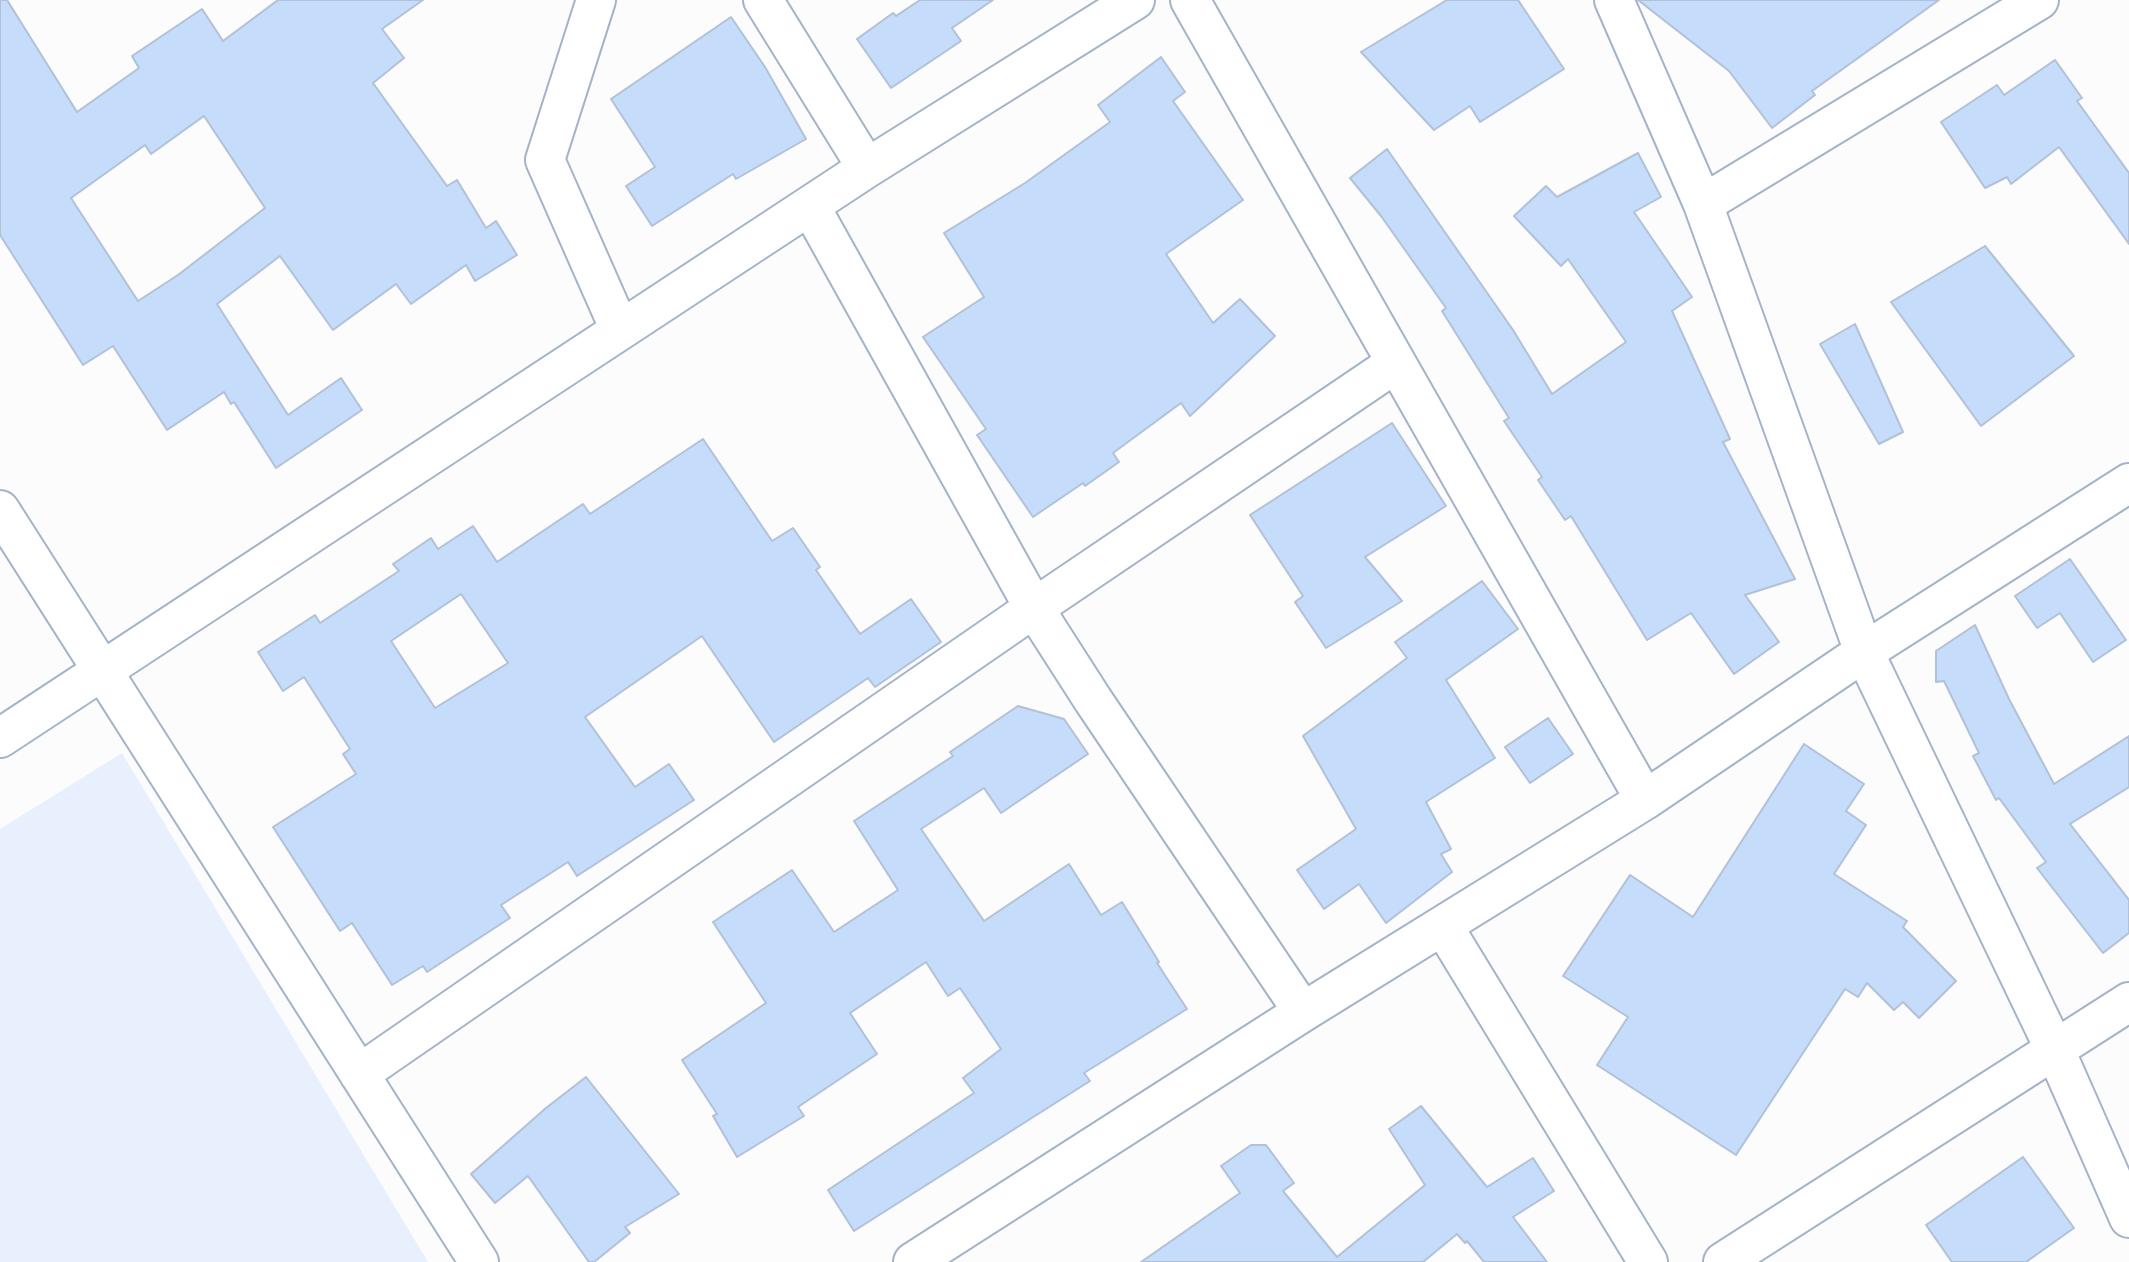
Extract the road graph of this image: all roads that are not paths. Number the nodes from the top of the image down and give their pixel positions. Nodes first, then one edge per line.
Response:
1 (596, 0) edge
2 (763, 0) edge
3 (1135, 0) edge
4 (1190, 0) edge
5 (1614, 0) edge
6 (2039, 0) edge
7 (867, 169) junction
8 (1703, 204) junction
9 (810, 206) junction
10 (620, 330) junction
11 (1396, 363) junction
12 (2129, 483) edge
13 (0, 509) edge
14 (1034, 608) junction
15 (1864, 652) junction
16 (103, 672) junction
17 (0, 738) edge
18 (1645, 800) junction
19 (1443, 926) junction
20 (2129, 1002) edge
21 (1303, 1012) junction
22 (2055, 1050) junction
23 (359, 1074) junction
24 (2129, 1218) edge
25 (479, 1262) edge
26 (912, 1262) edge
27 (1648, 1262) edge
28 (1723, 1262) edge

1 - 10 street
2 - 7 street
3 - 7 street
4 - 11 street
5 - 8 street
6 - 8 street
7 - 9 street
8 - 15 street
9 - 10 street
9 - 14 street
10 - 16 street
11 - 14 street
11 - 18 street
12 - 15 street
13 - 16 street
14 - 21 street
14 - 23 street
15 - 18 street
15 - 22 street
16 - 17 street
16 - 23 street
18 - 19 street
19 - 21 street
19 - 27 street
20 - 22 street
21 - 26 street
22 - 24 street
22 - 28 street
23 - 25 street

